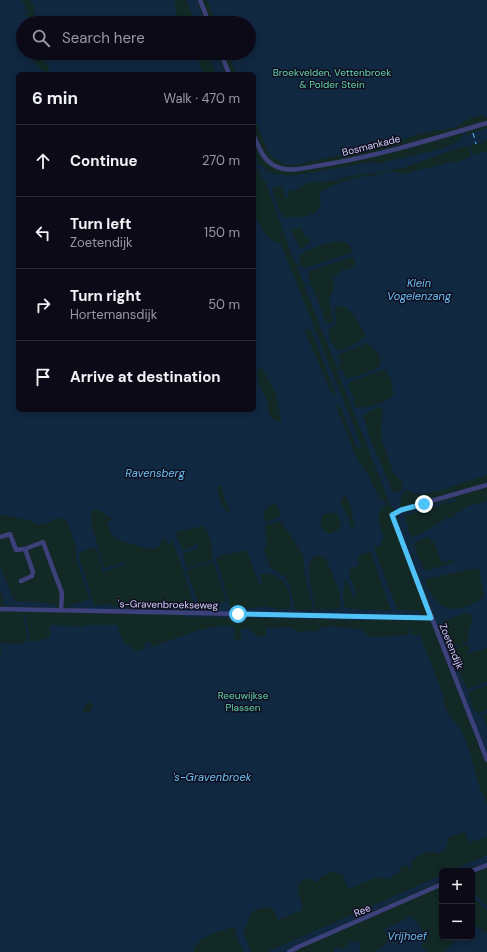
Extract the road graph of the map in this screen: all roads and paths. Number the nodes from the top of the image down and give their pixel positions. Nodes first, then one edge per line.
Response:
1 (200, 0) edge
2 (206, 16) edge
3 (224, 60) edge
4 (228, 72) edge
5 (487, 123) edge
6 (256, 141) edge
7 (487, 485) edge
8 (0, 537) edge
9 (25, 549) junction
10 (21, 581) dead end
11 (0, 609) edge
12 (61, 610) junction
13 (431, 618) junction
14 (487, 760) edge
15 (487, 864) edge
16 (475, 870) edge
17 (439, 885) edge
18 (289, 952) edge

1 - 2 street
3 - 4 street
5 - 6 street, Bosmankade
7 - 13 street, Zoetendijk
8 - 9 street
9 - 10 street
9 - 12 street
11 - 12 street, 's-Gravenbroekseweg
12 - 13 street, 's-Gravenbroekseweg
13 - 14 street, Zoetendijk
15 - 16 street
17 - 18 street, Ree

